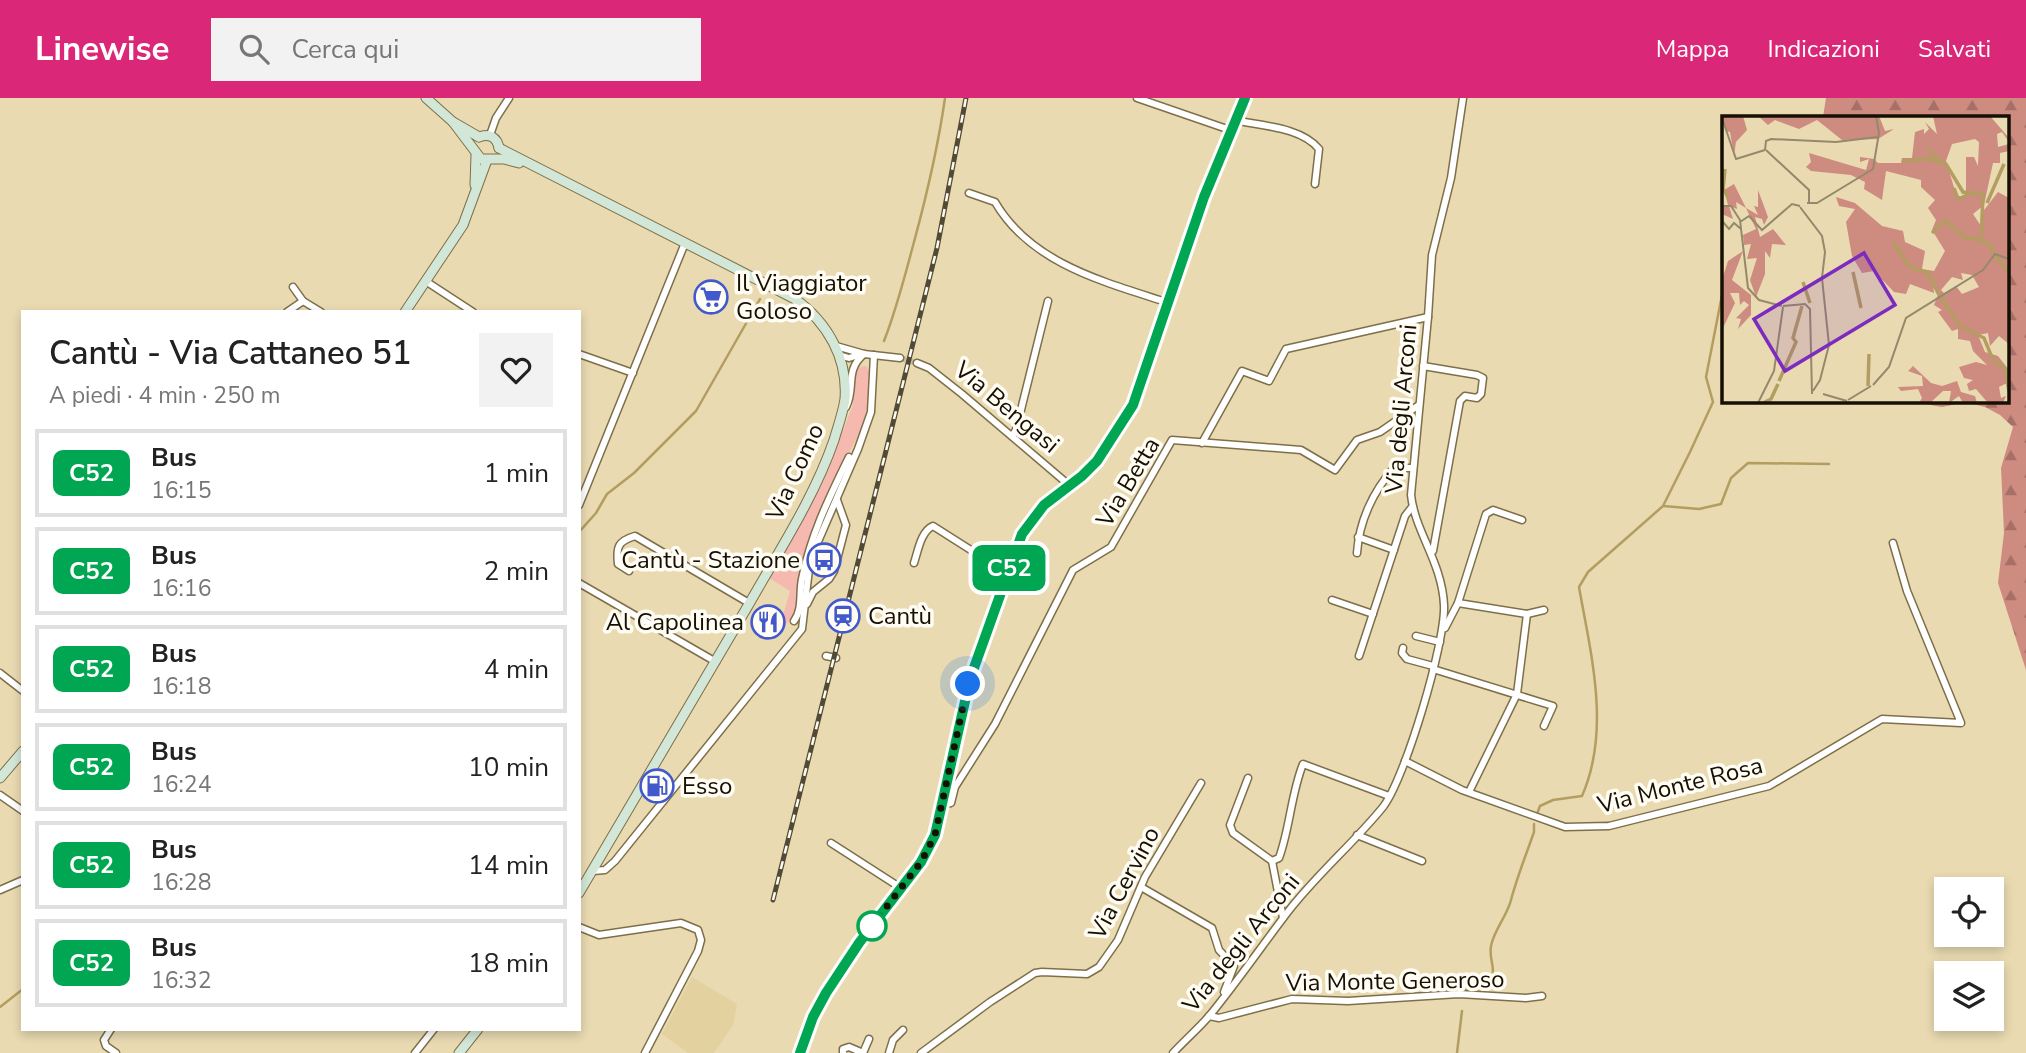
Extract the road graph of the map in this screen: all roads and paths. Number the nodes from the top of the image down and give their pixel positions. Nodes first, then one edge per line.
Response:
1 (426, 98) edge
2 (509, 98) edge
3 (1137, 98) edge
4 (1245, 98) edge
5 (1463, 98) edge
6 (1234, 120) junction
7 (453, 121) junction
8 (1230, 130) junction
9 (490, 135) junction
10 (479, 137) junction
11 (499, 148) junction
12 (475, 152) junction
13 (489, 159) junction
14 (554, 176) junction
15 (1315, 184) dead end
16 (969, 193) dead end
17 (475, 197) junction
18 (685, 243) junction
19 (427, 282) junction
20 (293, 287) dead end
21 (303, 301) junction
22 (1048, 301) dead end
23 (1169, 303) junction
24 (290, 310) edge
25 (318, 310) edge
26 (406, 310) edge
27 (470, 310) edge
28 (1429, 317) junction
29 (837, 350) junction
30 (870, 354) junction
31 (581, 355) edge
32 (900, 358) tunnel mouth
33 (917, 363) tunnel mouth
34 (1423, 366) junction
35 (633, 373) junction
36 (1419, 405) junction
37 (842, 412) junction
38 (1012, 436) junction
39 (1202, 443) junction
40 (1413, 468) junction
41 (1069, 485) junction
42 (836, 498) junction
43 (581, 500) edge
44 (1412, 507) junction
45 (1522, 520) dead end
46 (1358, 537) junction
47 (1893, 543) dead end
48 (1394, 550) junction
49 (1357, 553) dead end
50 (1432, 553) junction
51 (914, 564) dead end
52 (629, 571) dead end
53 (1007, 573) junction
54 (581, 584) edge
55 (1332, 600) dead end
56 (749, 603) junction
57 (1458, 603) junction
58 (805, 608) junction
59 (1544, 610) dead end
60 (1373, 614) junction
61 (1527, 614) junction
62 (794, 621) dead end
63 (1443, 633) junction
64 (1416, 636) dead end
65 (1440, 642) junction
66 (1403, 648) dead end
67 (826, 656) dead end
68 (1359, 656) dead end
69 (836, 658) dead end
70 (716, 662) junction
71 (1433, 668) junction
72 (0, 673) edge
73 (21, 689) edge
74 (1517, 694) junction
75 (1544, 726) dead end
76 (21, 753) edge
77 (1405, 761) junction
78 (2, 773) edge
79 (1248, 778) dead end
80 (1201, 783) dead end
81 (1469, 792) junction
82 (0, 795) edge
83 (1389, 796) junction
84 (944, 804) junction
85 (21, 810) edge
86 (1357, 835) junction
87 (831, 843) dead end
88 (1272, 860) junction
89 (1422, 861) dead end
90 (593, 871) junction
91 (21, 881) edge
92 (1140, 887) junction
93 (901, 888) junction
94 (0, 890) edge
95 (581, 890) edge
96 (1283, 918) junction
97 (581, 927) edge
98 (1542, 996) dead end
99 (1220, 1002) junction
100 (1209, 1016) junction
101 (903, 1030) dead end
102 (110, 1031) edge
103 (432, 1031) edge
104 (476, 1031) edge
105 (869, 1039) dead end
106 (116, 1053) edge
107 (415, 1053) edge
108 (459, 1053) edge
109 (645, 1053) edge
110 (800, 1053) edge
111 (843, 1053) edge
112 (863, 1053) edge
113 (889, 1053) edge
114 (921, 1053) edge
115 (1173, 1053) edge

1 - 7 street
2 - 9 street
3 - 8 street
4 - 6 street
5 - 28 street, Via degli Arconi
6 - 8 street
6 - 15 street
7 - 10 street
7 - 12 street
8 - 23 street
9 - 10 street
9 - 11 street
10 - 12 street
11 - 13 street
11 - 14 street, Via Como
12 - 13 street
12 - 17 street
13 - 14 street, Via Como
13 - 17 street
14 - 18 street, Via Como
16 - 23 street
17 - 19 street
18 - 29 street, Via Como
18 - 35 street
19 - 26 street
19 - 27 street
20 - 21 street
21 - 24 street
21 - 25 street
22 - 38 street
23 - 41 street
28 - 34 street, Via degli Arconi
28 - 39 street, Via Betta
29 - 30 street
29 - 37 street, Via Como
30 - 32 street
30 - 37 street
30 - 42 street
30 - 62 street
31 - 35 street
33 - 38 street, Via Bengasi
34 - 36 street, Via degli Arconi
34 - 50 street
35 - 43 street
36 - 39 street, Via Betta
36 - 40 street, Via degli Arconi
37 - 56 street, Via Como
38 - 41 street, Via Bengasi
39 - 84 street, Via Betta
40 - 44 street, Via degli Arconi
40 - 46 street
41 - 53 street
42 - 58 street
42 - 58 street
44 - 48 street
44 - 50 street, Via degli Arconi
45 - 57 street
46 - 48 street
46 - 49 street
47 - 81 street, Via Monte Rosa
48 - 60 street
50 - 63 street, Via degli Arconi
51 - 53 street
52 - 56 street
53 - 84 street
54 - 70 street
55 - 60 street
56 - 70 street, Via Como
57 - 61 street
57 - 63 street
58 - 90 street
59 - 61 street
60 - 68 street
61 - 74 street
63 - 65 street, Via degli Arconi
64 - 65 street
65 - 71 street, Via degli Arconi
66 - 71 street
67 - 69 street
70 - 90 street, Via Como
71 - 74 street
71 - 77 street, Via degli Arconi
72 - 73 street
74 - 75 street
74 - 81 street
76 - 78 street
77 - 81 street, Via Monte Rosa
77 - 83 street, Via degli Arconi
79 - 88 street
80 - 92 street, Via Cervino
82 - 85 street
83 - 86 street, Via degli Arconi
83 - 88 street
84 - 93 street
86 - 89 street
86 - 96 street, Via degli Arconi
87 - 93 street
88 - 96 street
90 - 95 street, Via Como
91 - 94 street
92 - 99 street
92 - 114 street, Via Cervino
93 - 110 street
96 - 99 street, Via degli Arconi
97 - 109 street
98 - 100 street, Via Monte Generoso
99 - 100 street, Via degli Arconi
100 - 115 street, Via degli Arconi
101 - 113 street
102 - 106 street
103 - 107 street
104 - 108 street
105 - 112 street
111 - 112 street

